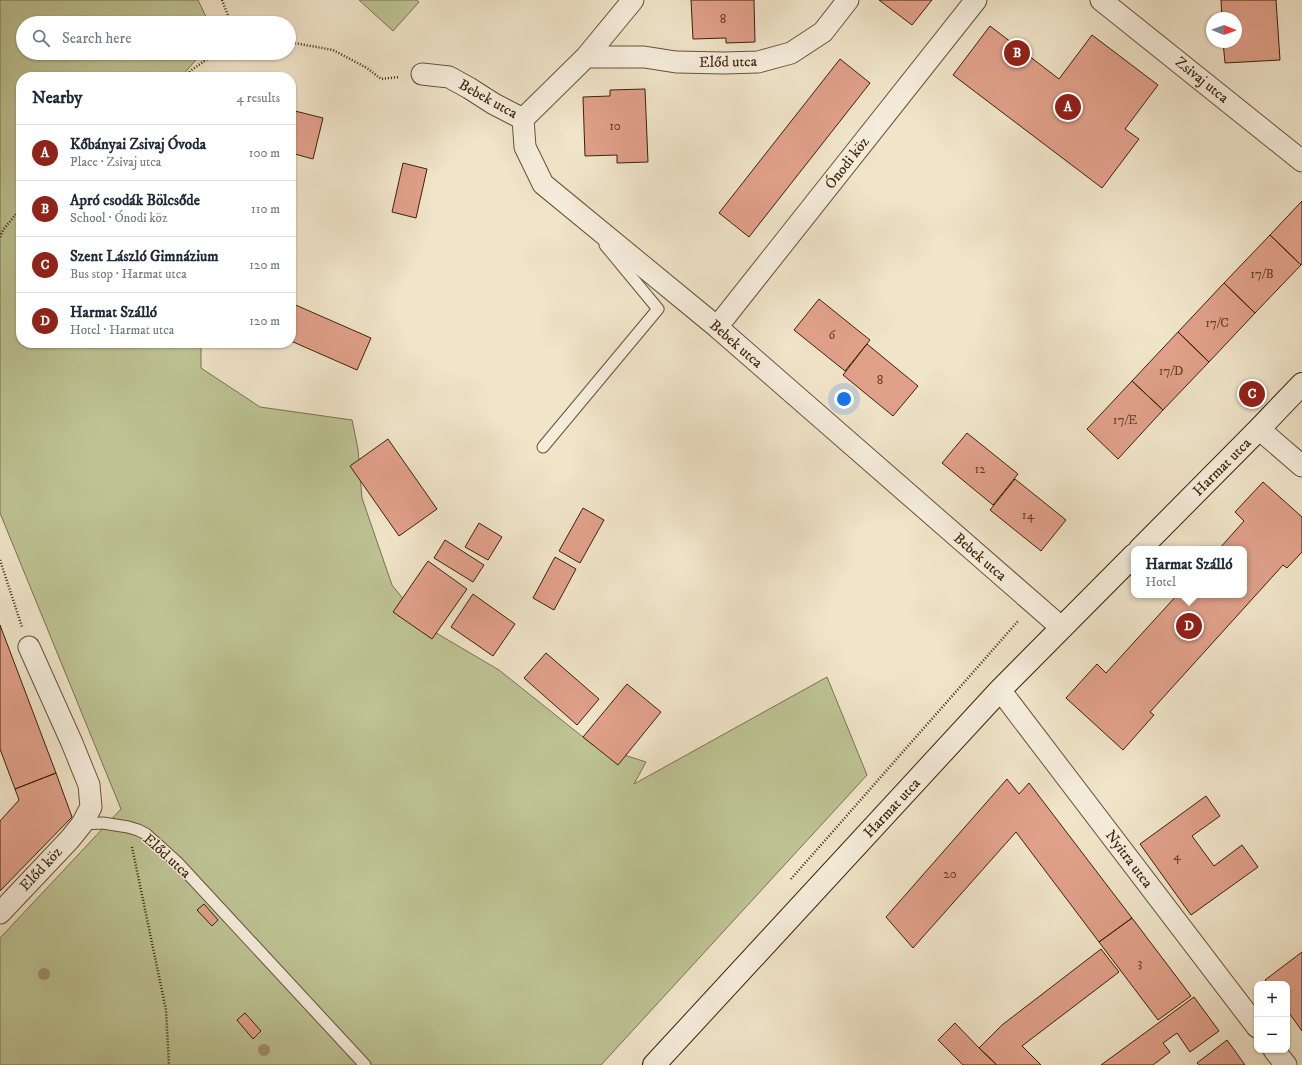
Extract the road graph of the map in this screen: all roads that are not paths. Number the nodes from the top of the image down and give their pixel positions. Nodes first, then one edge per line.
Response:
1 (633, 0) edge
2 (848, 0) edge
3 (976, 0) edge
4 (1101, 0) edge
5 (586, 57) junction
6 (422, 74) road end
7 (523, 119) junction
8 (1302, 161) edge
9 (578, 212) junction
10 (717, 327) junction
11 (1302, 384) edge
12 (1259, 429) junction
13 (543, 447) dead end
14 (1302, 466) edge
15 (1143, 546) edge
16 (1131, 558) edge
17 (1062, 628) junction
18 (29, 647) road end
19 (1000, 690) junction
20 (82, 824) junction
21 (0, 912) edge
22 (1254, 1023) edge
23 (1276, 1053) edge
24 (365, 1065) edge
25 (654, 1065) edge
26 (1286, 1065) edge

1 - 5 street
2 - 5 street, Előd utca
3 - 10 street, Ónodi köz
4 - 8 street, Zsivaj utca
5 - 7 street
6 - 7 street, Bebek utca
7 - 9 street, Bebek utca
9 - 10 street, Bebek utca
9 - 13 lane
10 - 17 street, Bebek utca
11 - 12 street, Harmat utca
12 - 14 street
12 - 15 street, Harmat utca
16 - 17 street, Harmat utca
17 - 19 street, Harmat utca
18 - 20 street
19 - 22 street, Nyitra utca
19 - 25 street, Harmat utca
20 - 21 street, Előd köz
20 - 24 lane, Előd utca
23 - 26 street

